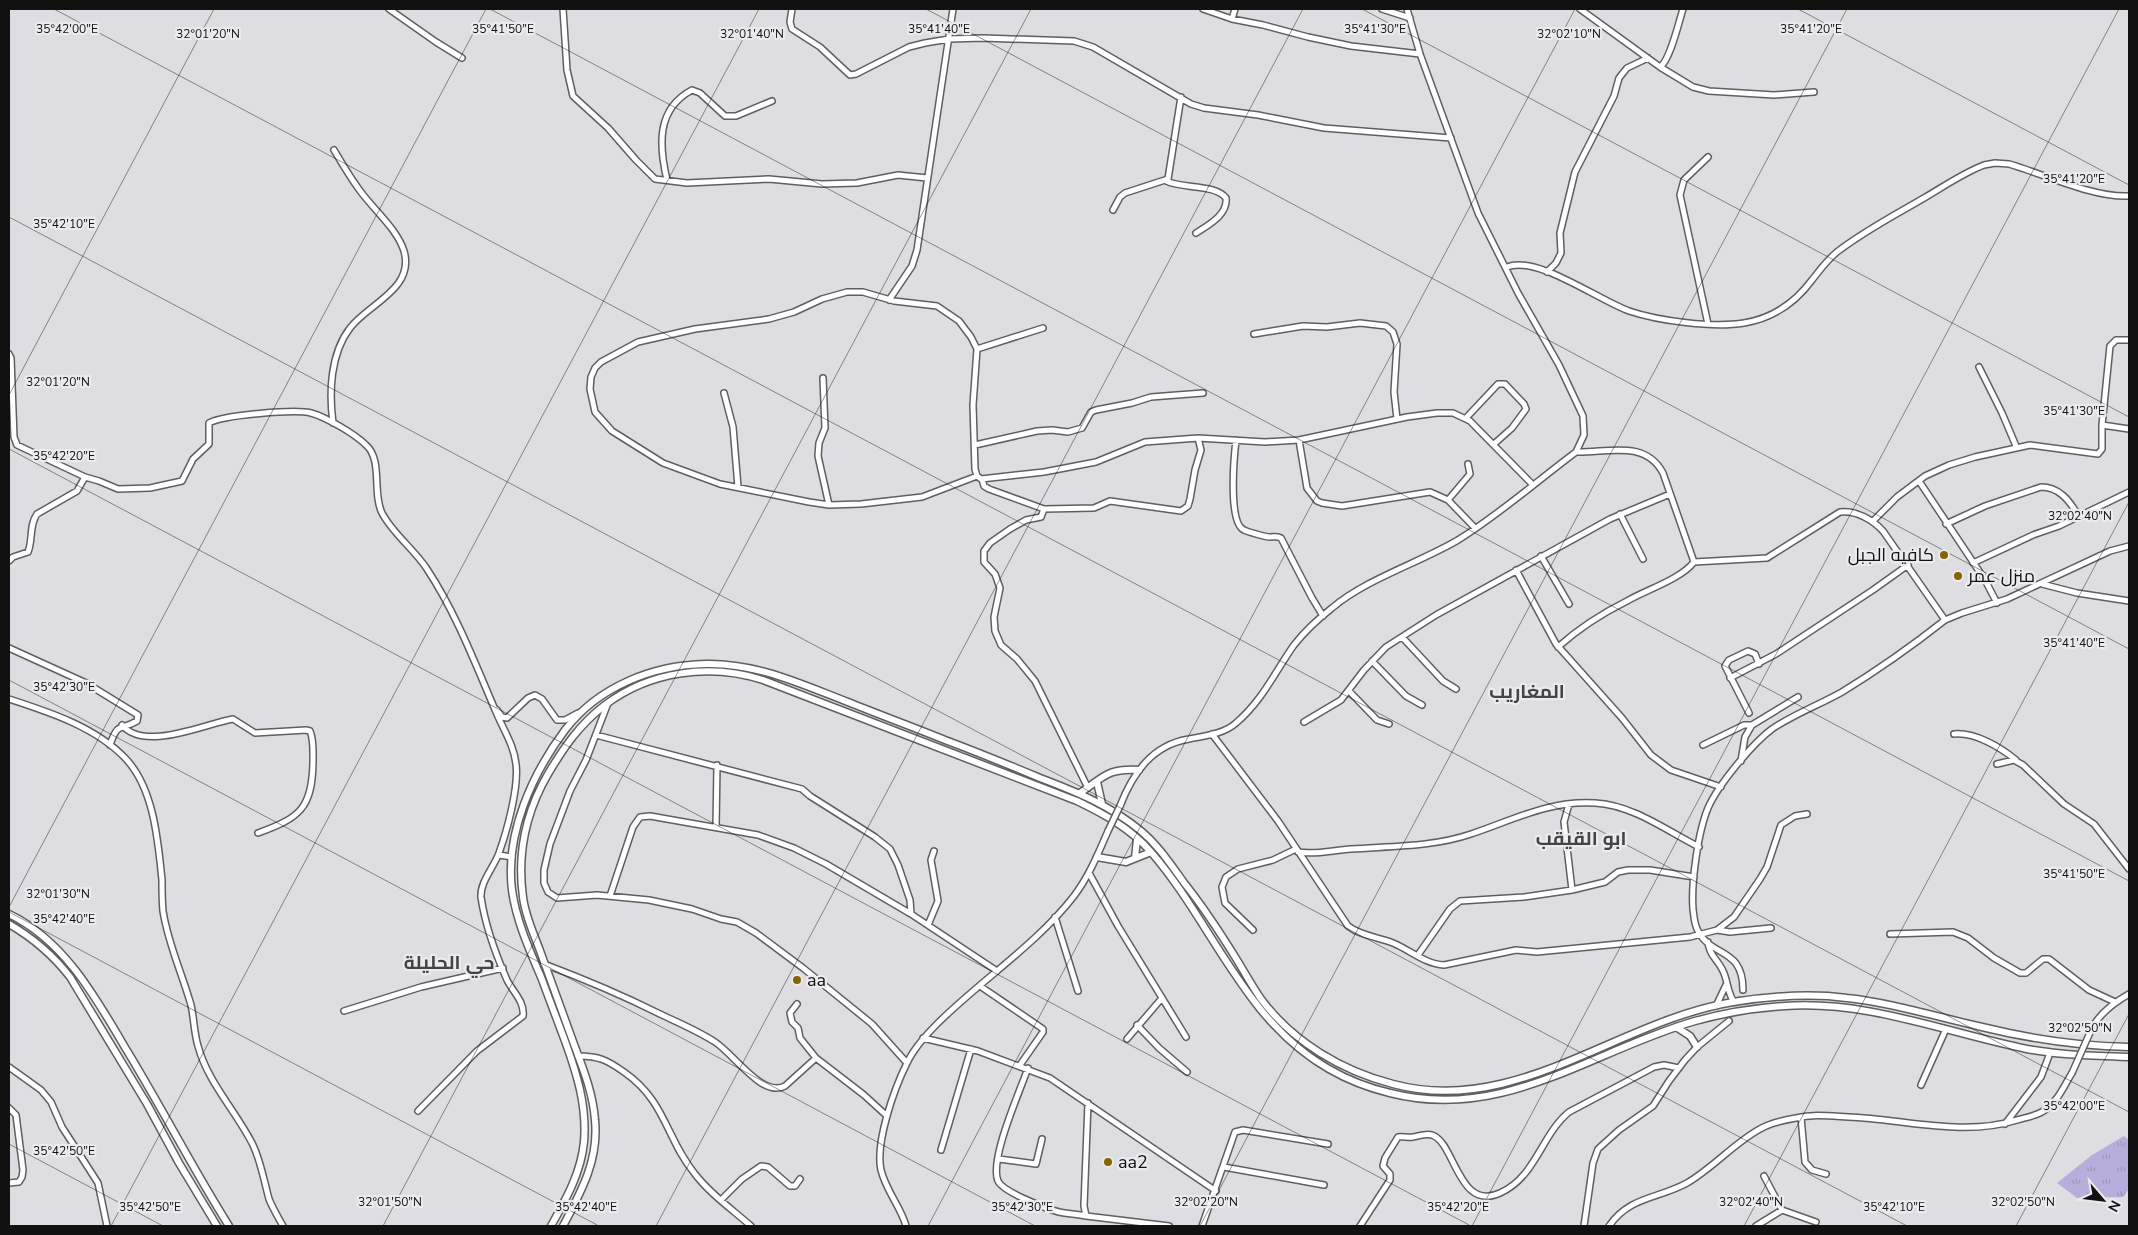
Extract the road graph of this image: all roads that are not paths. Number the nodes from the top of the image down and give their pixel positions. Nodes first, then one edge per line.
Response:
1 (389, 9) edge
2 (563, 9) edge
3 (792, 9) edge
4 (952, 9) edge
5 (1203, 9) edge
6 (1235, 9) edge
7 (1382, 9) edge
8 (1407, 9) edge
9 (1580, 9) edge
10 (1683, 9) edge
11 (1410, 18) junction
12 (1232, 19) junction
13 (950, 39) junction
14 (1420, 54) junction
15 (462, 58) dead end
16 (1648, 58) junction
17 (1660, 67) junction
18 (1814, 92) dead end
19 (1181, 98) junction
20 (772, 101) dead end
21 (1451, 138) junction
22 (334, 150) dead end
23 (1708, 156) dead end
24 (927, 178) junction
25 (668, 180) junction
26 (1166, 181) junction
27 (2129, 196) edge
28 (1113, 210) dead end
29 (1196, 233) dead end
30 (1506, 267) junction
31 (1547, 272) junction
32 (889, 300) junction
33 (1708, 324) junction
34 (1044, 328) dead end
35 (1254, 334) dead end
36 (2129, 340) edge
37 (977, 349) junction
38 (9, 354) edge
39 (1979, 367) dead end
40 (823, 378) dead end
41 (724, 393) dead end
42 (1203, 393) dead end
43 (1466, 418) junction
44 (1397, 419) junction
45 (333, 424) junction
46 (2102, 425) junction
47 (2129, 429) edge
48 (1198, 438) junction
49 (1236, 440) junction
50 (1299, 440) junction
51 (1494, 444) junction
52 (975, 445) junction
53 (2016, 446) junction
54 (1576, 452) junction
55 (1468, 464) dead end
56 (977, 476) junction
57 (85, 478) junction
58 (982, 479) junction
59 (1919, 481) junction
60 (1533, 485) junction
61 (738, 487) junction
62 (2129, 492) edge
63 (1670, 494) junction
64 (1448, 500) junction
65 (829, 505) junction
66 (1044, 510) junction
67 (1620, 514) junction
68 (2078, 515) junction
69 (1873, 522) junction
70 (1946, 524) junction
71 (1476, 528) junction
72 (2129, 546) edge
73 (1541, 556) junction
74 (1643, 559) dead end
75 (9, 561) edge
76 (1694, 562) junction
77 (1973, 563) junction
78 (1908, 565) junction
79 (1516, 570) junction
80 (2042, 583) junction
81 (2129, 601) edge
82 (1997, 602) junction
83 (1569, 604) dead end
84 (1323, 616) junction
85 (1945, 620) junction
86 (1402, 637) junction
87 (1558, 647) junction
88 (9, 648) edge
89 (1372, 660) junction
90 (1759, 664) junction
91 (1730, 678) junction
92 (1456, 689) dead end
93 (1349, 691) junction
94 (1798, 697) dead end
95 (9, 699) edge
96 (608, 703) junction
97 (493, 704) junction
98 (1422, 706) dead end
99 (583, 711) junction
100 (1748, 713) dead end
101 (1304, 722) dead end
102 (1389, 724) dead end
103 (122, 725) junction
104 (1752, 725) junction
105 (1212, 734) junction
106 (1954, 734) dead end
107 (596, 735) junction
108 (1703, 745) dead end
109 (110, 746) junction
110 (2016, 761) junction
111 (1740, 763) junction
112 (1997, 764) dead end
113 (717, 765) junction
114 (1138, 770) junction
115 (1097, 782) junction
116 (1721, 787) junction
117 (1088, 788) junction
118 (1080, 793) junction
119 (1102, 804) junction
120 (1569, 804) junction
121 (1807, 814) dead end
122 (716, 827) junction
123 (258, 833) dead end
124 (1137, 839) junction
125 (1699, 847) junction
126 (1297, 850) junction
127 (934, 852) dead end
128 (1151, 852) junction
129 (499, 855) junction
130 (512, 857) junction
131 (1097, 857) junction
132 (1135, 858) junction
133 (2129, 869) edge
134 (1089, 873) junction
135 (1694, 877) junction
136 (1572, 890) junction
137 (610, 896) junction
138 (9, 914) edge
139 (911, 914) junction
140 (1055, 916) junction
141 (9, 924) edge
142 (928, 925) junction
143 (1771, 928) dead end
144 (1253, 930) dead end
145 (1717, 930) junction
146 (1890, 934) dead end
147 (1700, 935) junction
148 (1708, 942) junction
149 (1418, 955) junction
150 (544, 964) junction
151 (503, 968) junction
152 (997, 971) junction
153 (1726, 985) junction
154 (980, 986) junction
155 (1743, 990) tunnel mouth
156 (1078, 991) dead end
157 (2128, 996) edge
158 (1162, 998) junction
159 (1734, 1002) junction
160 (2115, 1002) junction
161 (797, 1004) dead end
162 (1716, 1006) junction
163 (344, 1011) dead end
164 (1694, 1021) junction
165 (1729, 1021) tunnel mouth
166 (1137, 1026) junction
167 (1676, 1028) junction
168 (1946, 1029) junction
169 (1690, 1036) junction
170 (1186, 1037) dead end
171 (923, 1038) junction
172 (1127, 1039) dead end
173 (1697, 1047) junction
174 (2129, 1047) edge
175 (971, 1049) junction
176 (2050, 1052) junction
177 (578, 1056) junction
178 (2129, 1056) edge
179 (816, 1058) junction
180 (907, 1063) junction
181 (1020, 1066) junction
182 (9, 1067) edge
183 (1028, 1068) junction
184 (1679, 1068) junction
185 (1187, 1072) dead end
186 (1921, 1085) dead end
187 (156, 1098) junction
188 (1088, 1103) junction
189 (147, 1104) junction
190 (9, 1108) edge
191 (418, 1111) dead end
192 (887, 1116) junction
193 (1801, 1117) junction
194 (2004, 1124) junction
195 (1042, 1139) dead end
196 (1328, 1144) dead end
197 (941, 1150) dead end
198 (998, 1159) junction
199 (1224, 1167) junction
200 (1826, 1174) dead end
201 (1764, 1176) dead end
202 (800, 1179) dead end
203 (9, 1183) edge
204 (1324, 1185) dead end
205 (1216, 1191) junction
206 (721, 1200) junction
207 (1782, 1210) junction
208 (559, 1211) junction
209 (1086, 1216) junction
210 (568, 1218) junction
211 (1816, 1222) dead end
212 (107, 1226) edge
213 (217, 1226) edge
214 (229, 1226) edge
215 (282, 1226) edge
216 (551, 1226) edge
217 (563, 1226) edge
218 (751, 1226) edge
219 (906, 1226) edge
220 (1168, 1226) edge
221 (1202, 1226) edge
222 (1360, 1226) edge
223 (1584, 1226) edge
224 (1609, 1226) edge
225 (1756, 1226) edge

1 - 15 street
2 - 25 street
3 - 13 street
4 - 13 street
5 - 12 street
6 - 12 street
7 - 11 street
8 - 11 street
9 - 16 street
10 - 17 street
11 - 14 street
12 - 14 street
13 - 19 street
13 - 24 street
14 - 21 street
16 - 17 street
16 - 31 street
17 - 18 street
19 - 21 street
19 - 26 street
20 - 25 street
21 - 30 street
22 - 45 street
23 - 33 street
24 - 25 street
24 - 32 street
26 - 28 street
26 - 29 street
27 - 33 street
30 - 31 street
30 - 54 street
31 - 33 street
32 - 37 street
32 - 61 street
34 - 37 street
35 - 44 street
36 - 46 street
37 - 52 street
38 - 57 street
39 - 53 street
40 - 65 street
41 - 61 street
42 - 52 street
43 - 44 street
43 - 51 street
43 - 51 street
44 - 50 street
45 - 57 street
45 - 97 street
46 - 47 street
46 - 53 street
48 - 49 street
48 - 58 street
48 - 66 street
49 - 50 street
49 - 84 street
50 - 64 street
51 - 60 street
52 - 56 street
53 - 59 street
54 - 60 street
54 - 63 street
55 - 64 street
56 - 58 street
56 - 65 street
57 - 75 street
58 - 66 street
59 - 69 street
59 - 70 street
60 - 71 street
61 - 65 street
62 - 68 street
63 - 67 street
63 - 76 street
64 - 71 street
66 - 117 street
67 - 73 street
67 - 74 street
68 - 70 street
68 - 77 street
69 - 76 street
69 - 78 street
70 - 77 street
71 - 84 street
72 - 80 street
73 - 79 street
73 - 83 street
76 - 87 street
77 - 82 street
78 - 85 street
78 - 90 street
79 - 86 street
79 - 87 street
80 - 81 street
80 - 82 street
82 - 85 street
84 - 105 street
85 - 111 street
86 - 89 street
86 - 92 street
87 - 116 street
88 - 103 street
89 - 93 street
89 - 98 street
90 - 91 street
90 - 91 street
91 - 100 street
93 - 101 street
93 - 102 street
94 - 104 street
95 - 109 street
96 - 107 street
96 - 124 main road
96 - 150 main road
97 - 99 street
97 - 129 street
99 - 118 main road
99 - 130 main road
103 - 109 street
103 - 123 street
104 - 108 street
104 - 111 street
105 - 114 street
105 - 126 street
106 - 110 street
107 - 113 street
107 - 137 street
109 - 215 street
110 - 112 street
110 - 133 street
111 - 116 street
113 - 122 street
113 - 139 street
114 - 115 main road
114 - 131 street, bridge
115 - 117 main road
115 - 119 main road
116 - 125 street
117 - 118 main road
118 - 119 main road
119 - 162 main road
120 - 125 street
120 - 126 street
120 - 136 street
121 - 145 street
122 - 137 street
122 - 139 street
124 - 128 main road
124 - 132 main road
125 - 135 street
126 - 144 street
126 - 149 street
127 - 142 street
128 - 132 main road
128 - 167 main road
129 - 130 street
129 - 151 street
130 - 208 main road
131 - 132 main road
131 - 134 street
134 - 140 street
134 - 158 street
135 - 136 street
135 - 147 street
136 - 149 street
137 - 180 street
138 - 187 main road
139 - 142 street
140 - 152 street
140 - 156 street
141 - 189 main road
142 - 152 street
143 - 145 street
145 - 147 street
146 - 160 street
147 - 148 street
147 - 149 street
148 - 153 street
148 - 155 street
150 - 177 main road
150 - 179 street
151 - 163 street
151 - 191 street
152 - 154 street
153 - 159 street
153 - 162 street
154 - 171 street
154 - 181 street
157 - 160 street
158 - 166 street
158 - 170 street
159 - 162 main road
159 - 174 main road
160 - 194 street, bridge
161 - 179 street
164 - 167 main road
164 - 168 main road
164 - 169 main road
165 - 173 street
166 - 172 street
166 - 185 street
167 - 169 main road
168 - 176 main road
168 - 186 street
169 - 173 main road
171 - 175 street
171 - 180 street
173 - 184 street
175 - 181 street
175 - 197 street
176 - 178 main road
176 - 194 street
177 - 206 street
177 - 210 main road
179 - 192 street
180 - 192 street
181 - 183 street
182 - 212 street
183 - 188 street
183 - 198 street
184 - 222 street
184 - 223 street
187 - 189 main road
187 - 214 main road
188 - 205 street
188 - 209 street
189 - 213 main road
190 - 203 street
192 - 219 street
193 - 194 street
193 - 200 street
193 - 224 street
195 - 198 street
196 - 199 street
198 - 209 street
199 - 204 street
199 - 205 street
201 - 207 street
202 - 206 street
205 - 221 street
206 - 218 street
207 - 211 street
207 - 225 street
208 - 210 main road
208 - 216 main road
209 - 220 street
210 - 217 main road

